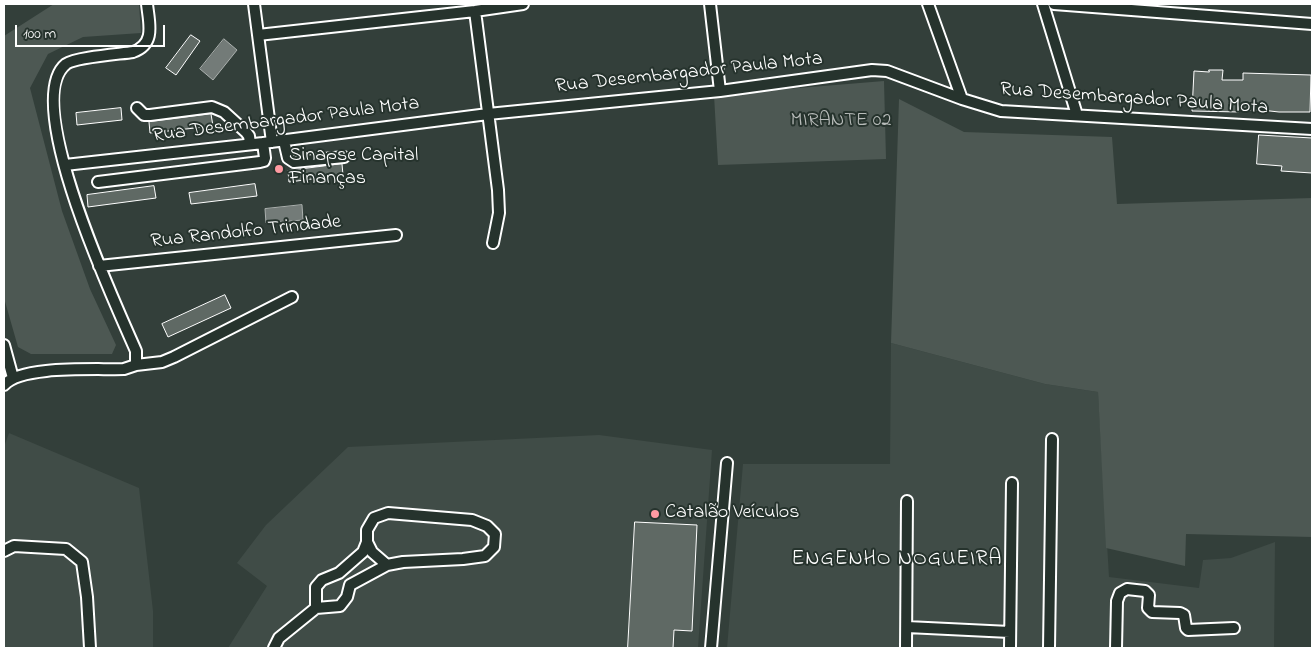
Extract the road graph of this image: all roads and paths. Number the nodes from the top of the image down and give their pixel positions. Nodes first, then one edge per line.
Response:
1 (147, 4) edge
2 (254, 4) edge
3 (523, 4) edge
4 (710, 4) edge
5 (928, 4) edge
6 (1043, 4) edge
7 (1054, 4) edge
8 (475, 11) junction
9 (1312, 24) edge
10 (258, 35) junction
11 (720, 91) junction
12 (962, 100) junction
13 (137, 108) dead end
14 (488, 114) junction
15 (1077, 115) junction
16 (1312, 129) edge
17 (284, 140) junction
18 (268, 143) junction
19 (250, 144) junction
20 (344, 157) dead end
21 (64, 165) junction
22 (98, 182) dead end
23 (396, 235) dead end
24 (493, 243) dead end
25 (99, 266) junction
26 (292, 297) dead end
27 (4, 344) edge
28 (136, 365) junction
29 (6, 383) edge
30 (1052, 439) dead end
31 (727, 462) dead end
32 (1012, 483) dead end
33 (907, 501) dead end
34 (367, 542) junction
35 (4, 551) edge
36 (387, 565) junction
37 (339, 573) junction
38 (350, 585) junction
39 (316, 608) junction
40 (907, 627) junction
41 (1234, 628) dead end
42 (1010, 632) junction
43 (90, 648) edge
44 (274, 648) edge
45 (711, 648) edge
46 (906, 648) edge
47 (1010, 648) edge
48 (1049, 648) edge
49 (1116, 648) edge

1 - 21 street
2 - 10 street
3 - 8 street
4 - 11 street
5 - 12 street
6 - 15 street
7 - 9 street
8 - 10 street
8 - 14 street
10 - 18 street
11 - 12 street, Rua Desembargador Paula Mota
11 - 14 street, Rua Desembargador Paula Mota
12 - 15 street, Rua Desembargador Paula Mota
13 - 19 street
14 - 17 street, Rua Desembargador Paula Mota
14 - 24 street
15 - 16 street, Rua Desembargador Paula Mota
17 - 18 street, Rua Desembargador Paula Mota
17 - 20 street
18 - 19 street, Rua Desembargador Paula Mota
18 - 22 street
19 - 21 street, Rua Desembargador Paula Mota
21 - 25 street
23 - 25 street, Rua Randolfo Trindade
25 - 28 street
26 - 28 street
27 - 29 street
28 - 29 street
30 - 48 street
31 - 45 street
32 - 42 street
33 - 40 street
34 - 36 street
34 - 36 street
34 - 37 street
35 - 43 street
36 - 38 street
37 - 38 street
37 - 39 street
38 - 39 street
39 - 44 street
40 - 42 street
40 - 46 street
41 - 49 street
42 - 47 street

